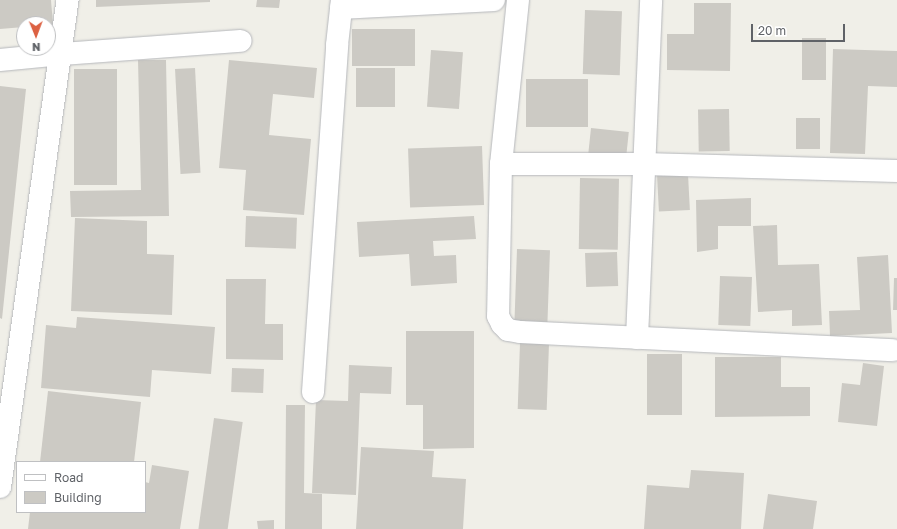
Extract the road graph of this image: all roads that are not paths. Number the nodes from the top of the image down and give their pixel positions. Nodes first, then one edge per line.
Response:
1 (68, 0) edge
2 (494, 0) edge
3 (518, 0) edge
4 (651, 0) edge
5 (341, 4) edge
6 (241, 41) dead end
7 (62, 54) junction
8 (0, 60) edge
9 (501, 164) junction
10 (644, 164) junction
11 (897, 171) edge
12 (637, 338) junction
13 (893, 350) dead end
14 (313, 392) dead end
15 (0, 487) edge

1 - 7 street
2 - 5 street
3 - 9 street
4 - 10 street
5 - 14 street
6 - 7 street
7 - 8 street
7 - 15 street
9 - 10 street
9 - 12 street
10 - 11 street
10 - 12 street
12 - 13 street

